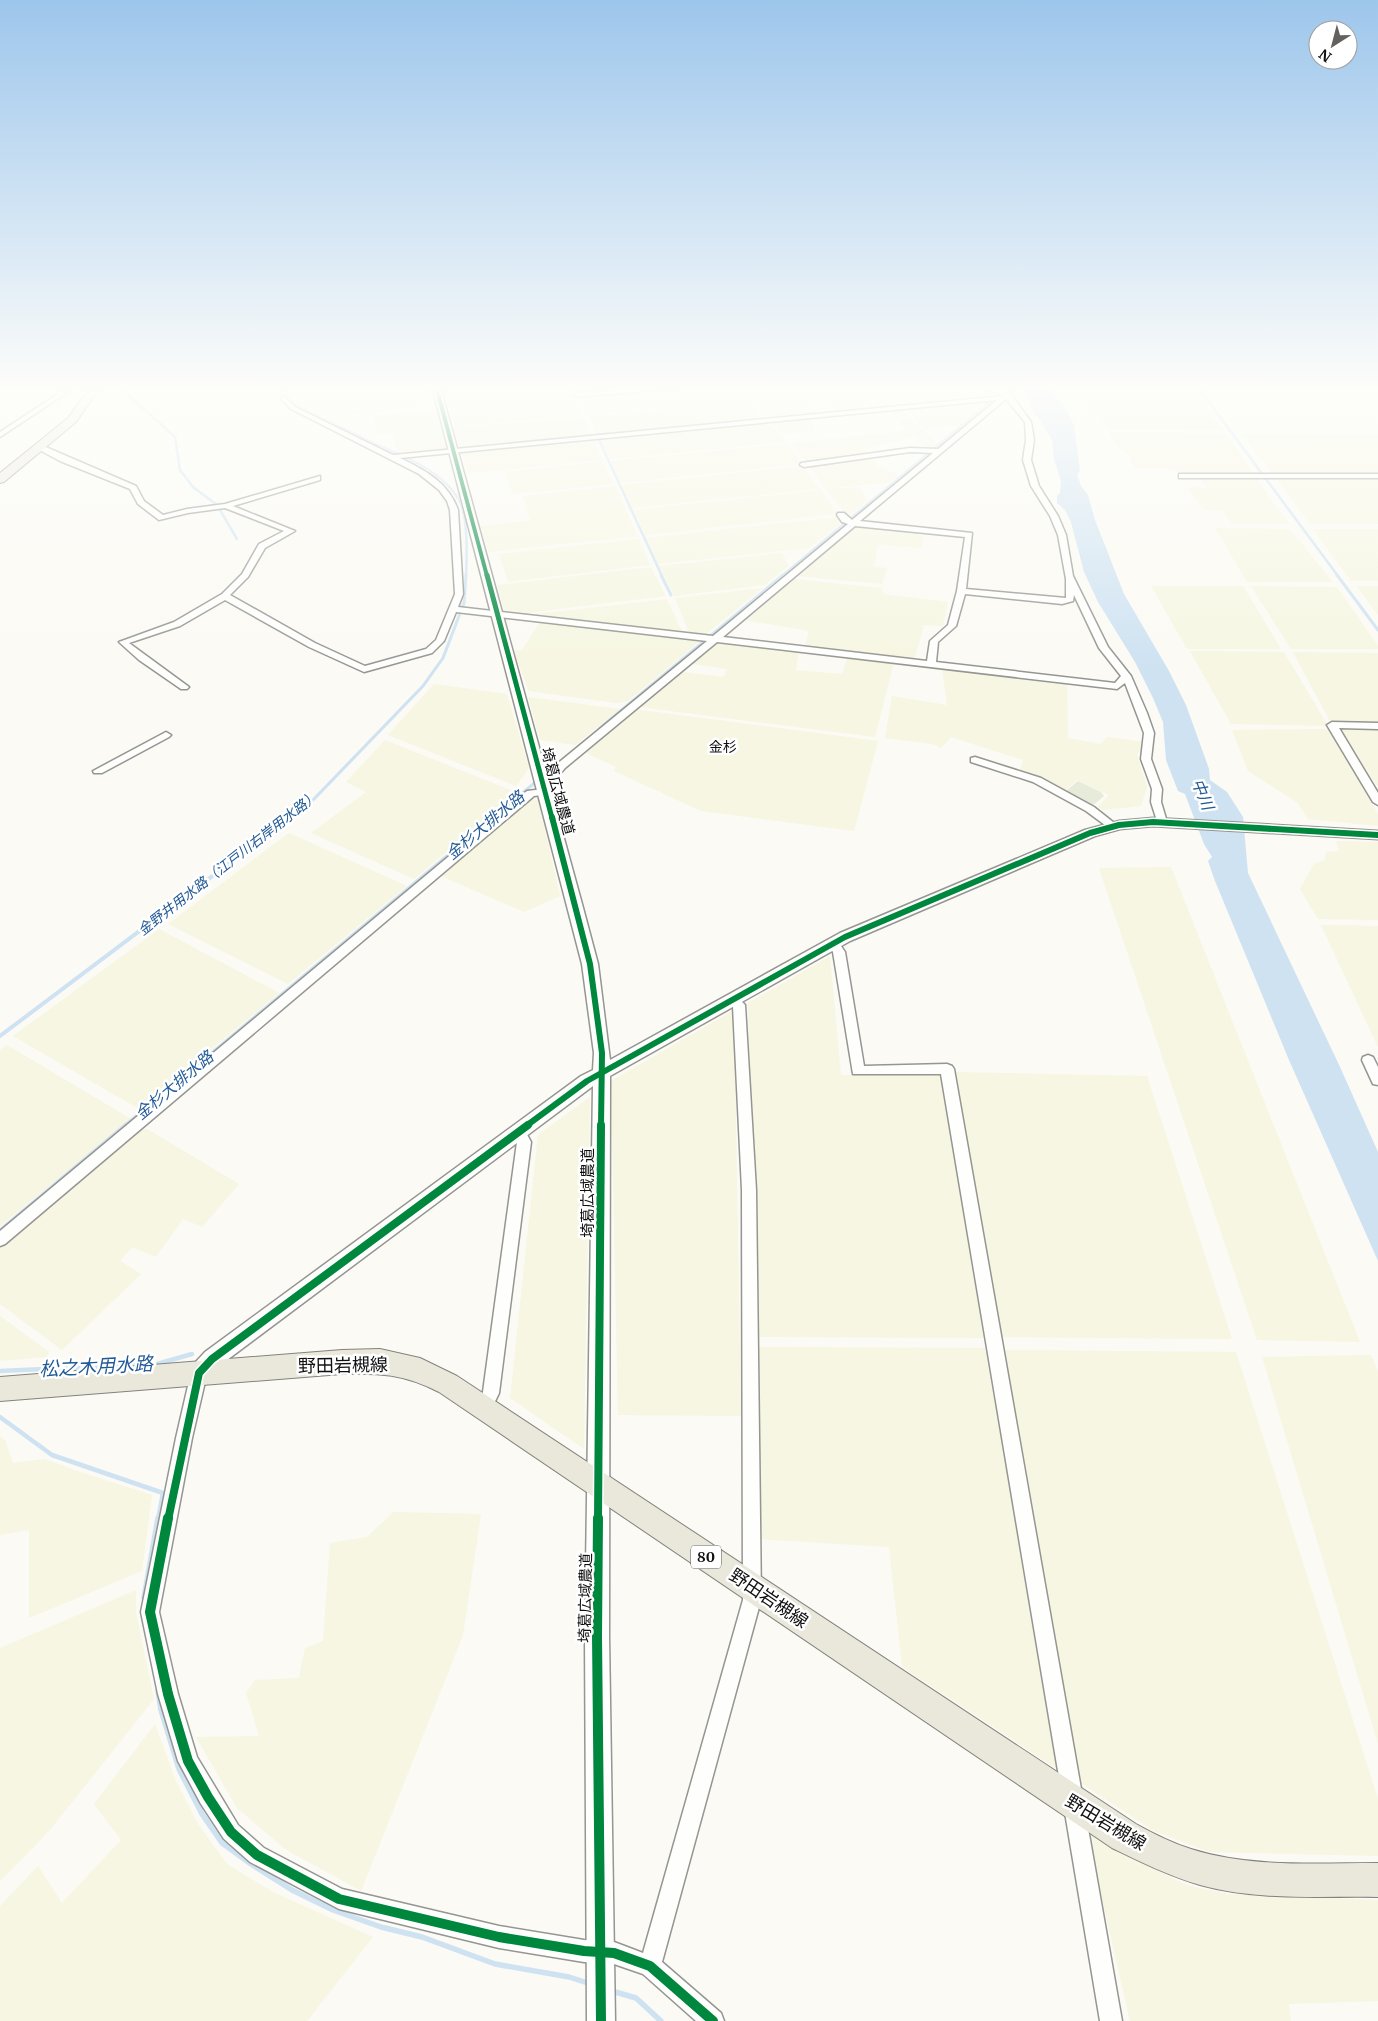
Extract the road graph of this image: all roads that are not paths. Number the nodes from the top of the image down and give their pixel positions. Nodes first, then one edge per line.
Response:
1 (114, 480) edge
2 (309, 480) edge
3 (433, 480) edge
4 (461, 480) edge
5 (903, 480) edge
6 (1033, 480) edge
7 (221, 506) junction
8 (841, 515) dead end
9 (852, 523) junction
10 (1069, 576) junction
11 (961, 590) junction
12 (225, 596) junction
13 (454, 609) junction
14 (497, 612) junction
15 (717, 638) junction
16 (931, 664) junction
17 (1126, 676) junction
18 (184, 687) dead end
19 (1378, 726) edge
20 (166, 735) dead end
21 (976, 760) dead end
22 (98, 771) dead end
23 (543, 787) junction
24 (1378, 802) edge
25 (1163, 822) junction
26 (1113, 826) junction
27 (1378, 835) edge
28 (833, 943) junction
29 (732, 998) junction
30 (1368, 1060) dead end
31 (600, 1073) junction
32 (1378, 1080) edge
33 (518, 1131) junction
34 (0, 1240) edge
35 (199, 1373) junction
36 (0, 1389) edge
37 (484, 1406) junction
38 (599, 1486) junction
39 (752, 1588) junction
40 (1072, 1802) junction
41 (1378, 1880) edge
42 (602, 1952) junction
43 (650, 1966) junction
44 (601, 2021) edge
45 (713, 2021) edge
46 (1111, 2021) edge

1 - 7 street
2 - 7 street
3 - 13 street
4 - 14 street, 埼葛広域農道
5 - 9 street
6 - 10 street
7 - 12 street
8 - 9 street
9 - 11 street
9 - 15 street
10 - 11 street
10 - 17 street
11 - 16 street
12 - 13 street
12 - 18 street
13 - 14 street
14 - 15 street
14 - 23 street, 埼葛広域農道
15 - 16 street
15 - 23 street
16 - 17 street
17 - 25 street
19 - 24 street
20 - 22 street
21 - 26 street
23 - 31 street, 埼葛広域農道
23 - 34 street
25 - 26 street
25 - 27 street
26 - 28 street
28 - 29 street
28 - 40 street
29 - 31 street
29 - 39 street
30 - 32 street
31 - 33 street
31 - 38 street, 埼葛広域農道
33 - 35 street
33 - 37 street
35 - 36 main road, 野田岩槻線 / 80
35 - 37 main road, 野田岩槻線 / 80
35 - 42 street
37 - 38 main road, 野田岩槻線 / 80
38 - 39 main road, 野田岩槻線 / 80
38 - 42 street, 埼葛広域農道
39 - 40 main road, 野田岩槻線 / 80
39 - 43 street
40 - 41 main road, 野田岩槻線 / 80
40 - 46 street
42 - 43 street
42 - 44 street, 埼葛広域農道
43 - 45 street

